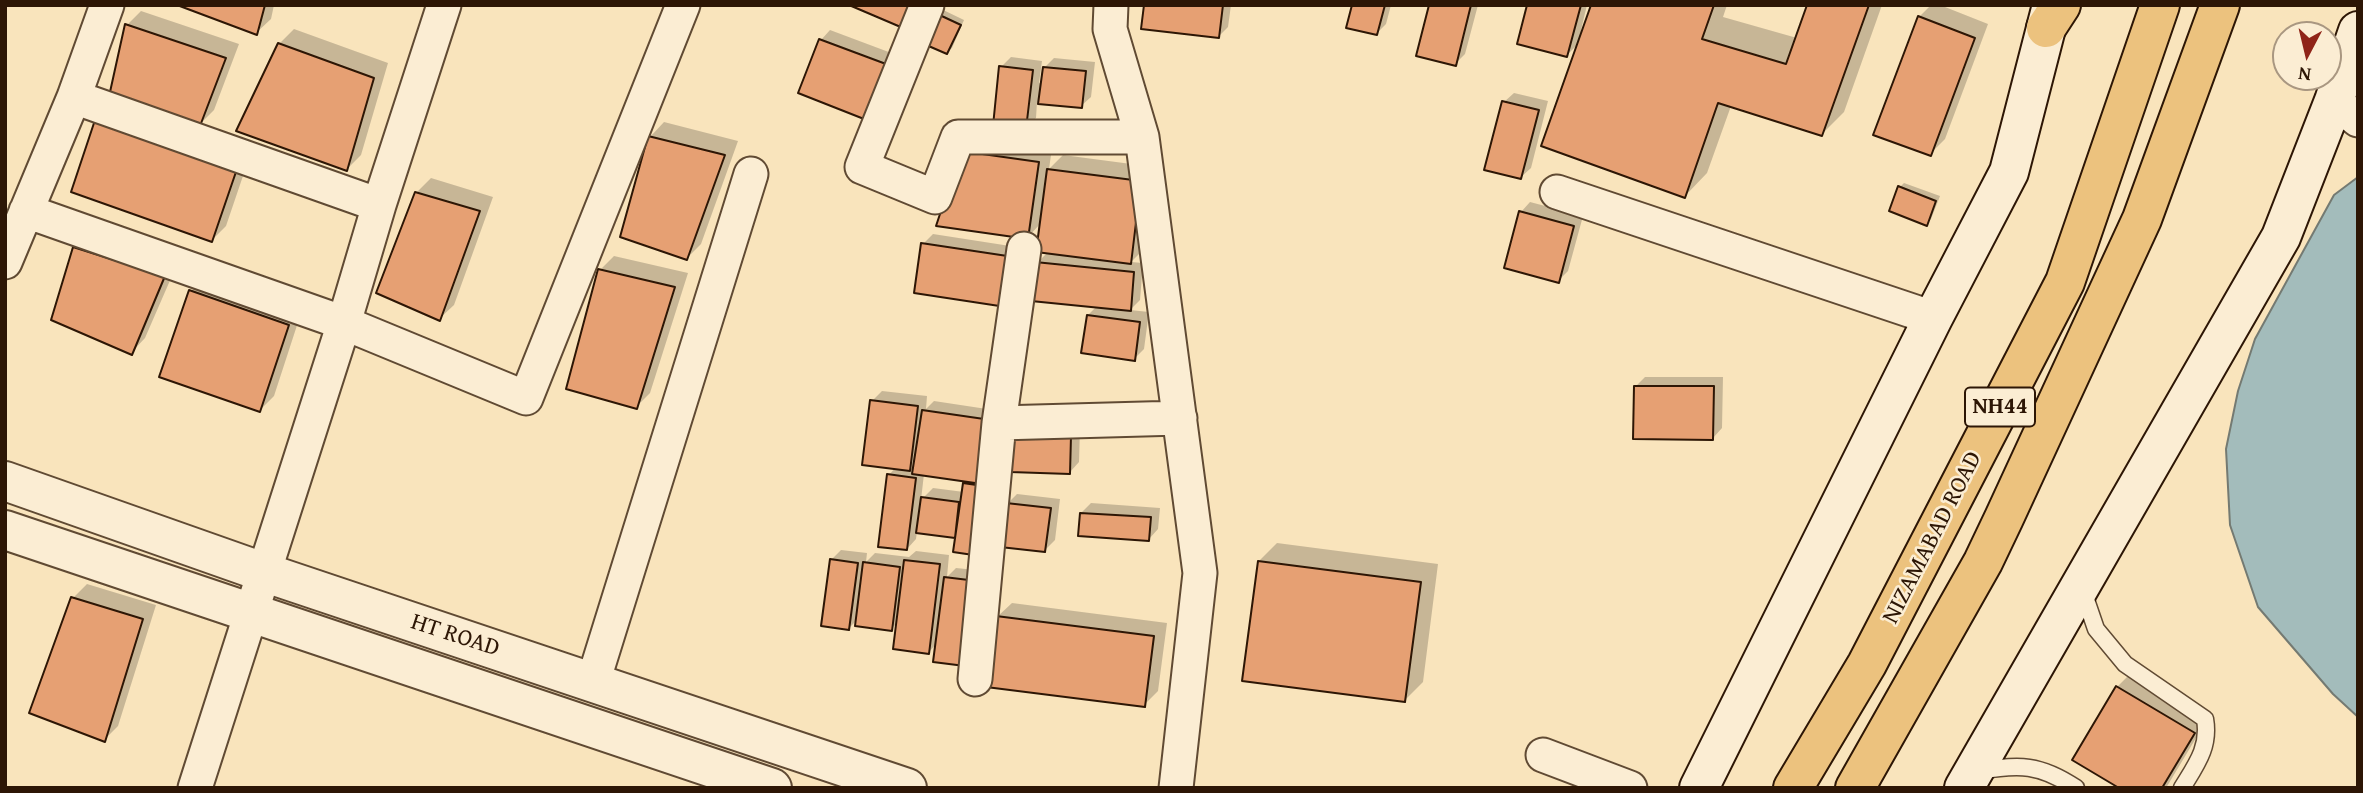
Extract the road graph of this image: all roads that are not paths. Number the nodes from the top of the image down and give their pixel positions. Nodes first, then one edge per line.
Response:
1 (107, 5) edge
2 (444, 5) edge
3 (683, 5) edge
4 (927, 5) edge
5 (1111, 5) edge
6 (2160, 5) edge
7 (2220, 5) edge
8 (2053, 13) edge
9 (2354, 55) edge
10 (74, 97) junction
11 (2346, 110) edge
12 (1142, 137) junction
13 (751, 174) dead end
14 (1557, 192) dead end
15 (379, 205) junction
16 (26, 211) junction
17 (1024, 249) dead end
18 (5, 262) edge
19 (1933, 318) junction
20 (344, 323) junction
21 (1180, 418) junction
22 (999, 423) junction
23 (5, 481) edge
24 (5, 530) edge
25 (263, 572) junction
26 (2081, 585) junction
27 (250, 612) junction
28 (975, 679) dead end
29 (593, 682) junction
30 (774, 743) junction
31 (1543, 755) dead end
32 (1969, 780) edge
33 (765, 785) edge
34 (195, 788) edge
35 (907, 788) edge
36 (1175, 788) edge
37 (1630, 788) edge
38 (1699, 788) edge
39 (1793, 788) edge
40 (1855, 788) edge
41 (2076, 788) edge
42 (2182, 788) edge

1 - 10 street
2 - 15 street
3 - 20 street
4 - 12 street
5 - 12 street
6 - 39 highway, NIZAMABAD ROAD / NH44
7 - 40 highway, NH44
8 - 19 street
9 - 11 street
10 - 15 street
10 - 16 street
11 - 26 street
12 - 21 street
13 - 29 street
14 - 19 street
15 - 20 street
16 - 18 street
16 - 20 street
17 - 22 street
19 - 38 street
20 - 25 street
21 - 22 street
21 - 36 street
22 - 28 street
23 - 25 street, HT ROAD
24 - 27 street, HT ROAD
25 - 27 street
25 - 29 street, HT ROAD
26 - 32 street
26 - 42 lane
27 - 33 street, HT ROAD
27 - 34 street
29 - 30 street, HT ROAD
30 - 33 street
30 - 35 street, HT ROAD
31 - 37 street
32 - 41 lane

